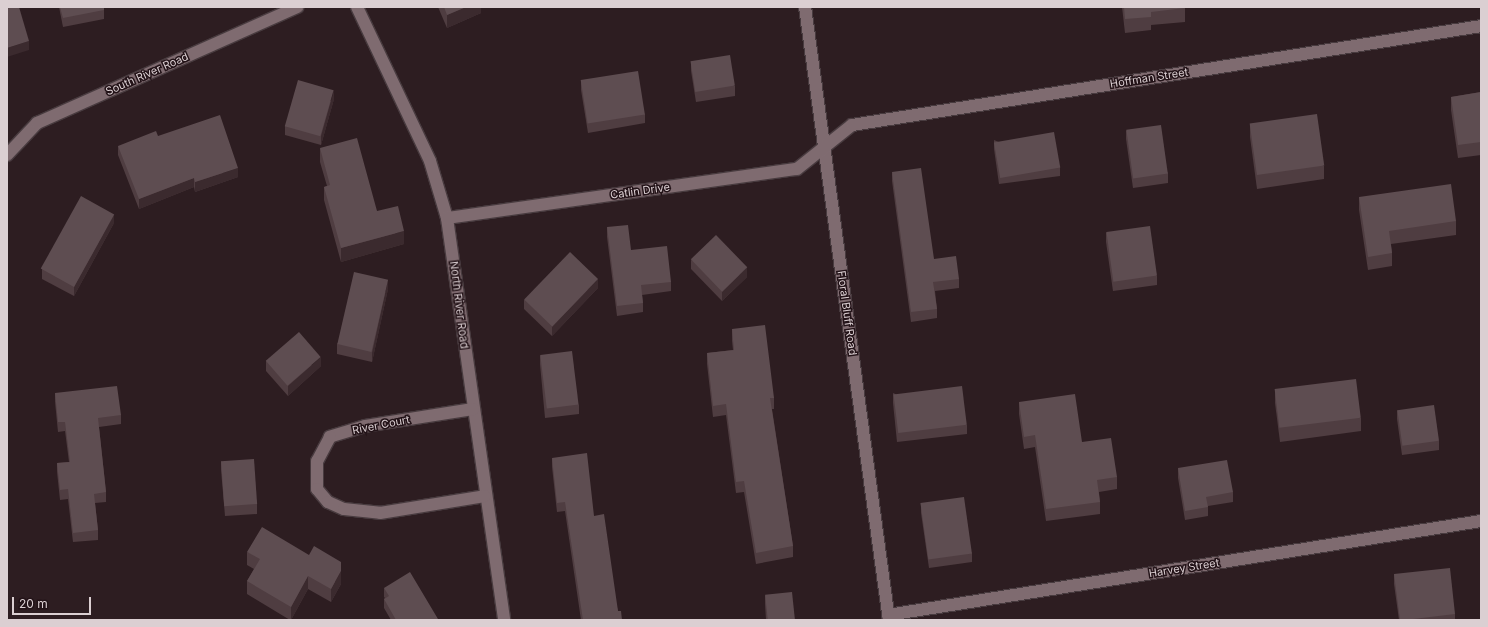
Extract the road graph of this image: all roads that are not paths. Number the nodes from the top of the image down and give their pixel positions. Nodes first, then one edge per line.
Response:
1 (297, 7) edge
2 (357, 7) edge
3 (804, 7) edge
4 (1481, 26) edge
5 (824, 147) junction
6 (7, 155) edge
7 (448, 218) junction
8 (473, 409) junction
9 (485, 496) junction
10 (1481, 521) edge
11 (888, 618) edge
12 (504, 620) edge

1 - 6 street, South River Road
2 - 7 street, North River Road
3 - 5 street, Floral Bluff Road
4 - 5 street, Hoffman Street
5 - 7 street, Catlin Drive
5 - 11 street, Floral Bluff Road
7 - 8 street, North River Road
8 - 9 street, North River Road
8 - 9 street, River Court
9 - 12 street, North River Road
10 - 11 street, Harvey Street

